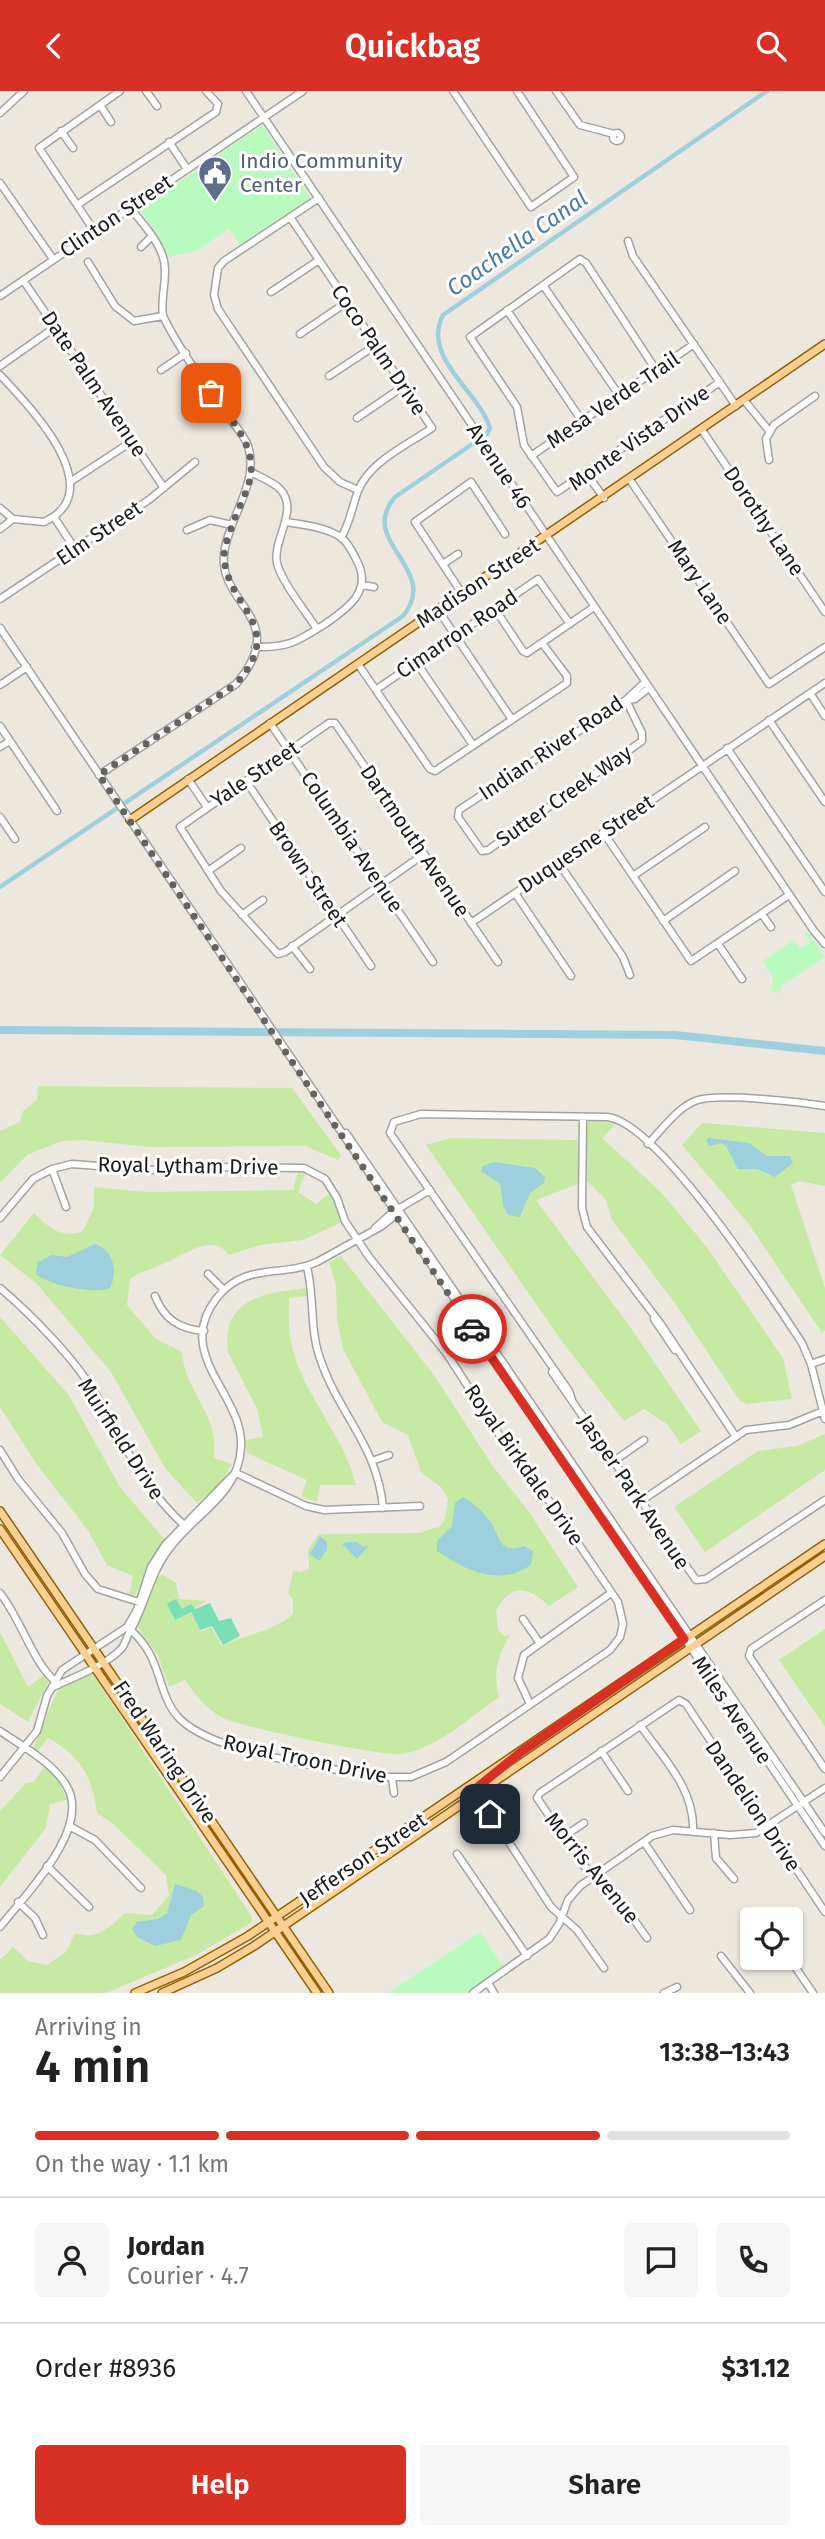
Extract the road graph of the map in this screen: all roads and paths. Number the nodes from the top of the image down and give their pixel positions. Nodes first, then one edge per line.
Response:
1 (24, 91) edge
2 (120, 91) edge
3 (146, 91) edge
4 (206, 91) edge
5 (246, 91) edge
6 (303, 91) edge
7 (453, 91) edge
8 (517, 91) edge
9 (556, 91) edge
10 (100, 105) junction
11 (157, 106) dead end
12 (0, 113) edge
13 (264, 117) junction
14 (111, 122) dead end
15 (61, 131) junction
16 (614, 134) dead end
17 (169, 142) junction
18 (73, 148) dead end
19 (187, 169) junction
20 (0, 183) edge
21 (319, 198) junction
22 (77, 205) junction
23 (131, 209) junction
24 (290, 217) junction
25 (96, 232) junction
26 (152, 236) junction
27 (628, 241) dead end
28 (141, 247) dead end
29 (53, 258) junction
30 (319, 260) junction
31 (88, 262) dead end
32 (23, 280) junction
33 (543, 285) junction
34 (271, 292) dead end
35 (0, 296) edge
36 (347, 302) junction
37 (507, 310) junction
38 (163, 316) junction
39 (134, 321) junction
40 (54, 328) junction
41 (131, 329) dead end
42 (300, 334) dead end
43 (694, 344) junction
44 (825, 344) edge
45 (376, 345) junction
46 (186, 353) junction
47 (0, 366) edge
48 (161, 370) dead end
49 (656, 370) junction
50 (0, 375) edge
51 (329, 376) dead end
52 (720, 381) junction
53 (404, 386) junction
54 (211, 393) junction
55 (619, 395) junction
56 (815, 396) dead end
57 (744, 400) junction
58 (736, 406) junction
59 (190, 410) dead end
60 (357, 418) dead end
61 (582, 421) junction
62 (702, 430) junction
63 (768, 435) junction
64 (131, 442) junction
65 (531, 456) junction
66 (769, 460) dead end
67 (195, 462) dead end
68 (251, 472) junction
69 (586, 473) junction
70 (630, 480) junction
71 (70, 482) junction
72 (164, 488) junction
73 (358, 490) junction
74 (604, 498) junction
75 (0, 508) edge
76 (54, 517) junction
77 (13, 519) junction
78 (286, 522) junction
79 (232, 525) junction
80 (0, 529) edge
81 (187, 530) dead end
82 (505, 534) dead end
83 (547, 537) junction
84 (341, 538) junction
85 (75, 549) junction
86 (458, 554) dead end
87 (443, 564) junction
88 (362, 585) junction
89 (374, 587) dead end
90 (461, 592) junction
91 (0, 599) edge
92 (594, 607) junction
93 (495, 609) junction
94 (438, 610) junction
95 (825, 612) edge
96 (570, 624) junction
97 (0, 628) edge
98 (317, 629) junction
99 (456, 634) junction
100 (542, 643) junction
101 (256, 647) junction
102 (825, 647) edge
103 (416, 661) junction
104 (358, 664) junction
105 (27, 667) junction
106 (825, 683) edge
107 (0, 685) edge
108 (647, 685) junction
109 (377, 689) junction
110 (810, 693) junction
111 (626, 700) junction
112 (825, 716) edge
113 (511, 718) junction
114 (769, 720) junction
115 (332, 722) joint
116 (270, 723) junction
117 (0, 726) edge
118 (10, 741) junction
119 (472, 745) junction
120 (0, 747) edge
121 (727, 748) junction
122 (289, 751) junction
123 (701, 765) junction
124 (99, 775) junction
125 (188, 779) junction
126 (246, 781) junction
127 (825, 802) edge
128 (208, 807) junction
129 (57, 811) dead end
130 (0, 817) edge
131 (130, 820) junction
132 (705, 827) dead end
133 (603, 832) junction
134 (15, 839) dead end
135 (241, 848) dead end
136 (484, 852) joint
137 (424, 854) junction
138 (558, 862) junction
139 (208, 871) junction
140 (735, 871) dead end
141 (634, 876) junction
142 (380, 885) junction
143 (825, 892) edge
144 (515, 893) junction
145 (789, 895) junction
146 (263, 900) dead end
147 (762, 914) junction
148 (242, 915) junction
149 (337, 915) junction
150 (663, 921) junction
151 (471, 922) junction
152 (771, 927) dead end
153 (718, 944) junction
154 (825, 944) edge
155 (292, 946) junction
156 (433, 961) dead end
157 (498, 962) dead end
158 (371, 966) dead end
159 (310, 969) dead end
160 (630, 975) dead end
161 (571, 976) dead end
162 (742, 979) dead end
163 (825, 1106) edge
164 (580, 1117) junction
165 (648, 1143) junction
166 (52, 1169) junction
167 (430, 1190) junction
168 (66, 1207) dead end
169 (396, 1213) junction
170 (0, 1218) edge
171 (358, 1240) junction
172 (307, 1267) junction
173 (208, 1275) dead end
174 (0, 1287) edge
175 (224, 1290) junction
176 (155, 1296) dead end
177 (204, 1331) junction
178 (825, 1359) edge
179 (811, 1364) junction
180 (823, 1411) edge
181 (825, 1419) edge
182 (736, 1437) junction
183 (644, 1440) dead end
184 (0, 1450) edge
185 (389, 1455) dead end
186 (372, 1461) junction
187 (614, 1461) junction
188 (236, 1473) junction
189 (825, 1500) edge
190 (641, 1501) junction
191 (420, 1506) dead end
192 (383, 1508) junction
193 (0, 1511) edge
194 (183, 1526) junction
195 (0, 1529) edge
196 (825, 1544) edge
197 (825, 1556) edge
198 (0, 1593) edge
199 (611, 1593) junction
200 (825, 1599) edge
201 (141, 1603) junction
202 (523, 1619) dead end
203 (129, 1628) junction
204 (687, 1637) junction
205 (539, 1642) junction
206 (694, 1647) junction
207 (94, 1649) junction
208 (86, 1655) junction
209 (102, 1661) junction
210 (94, 1667) junction
211 (55, 1684) junction
212 (530, 1704) junction
213 (640, 1725) junction
214 (0, 1731) edge
215 (24, 1748) junction
216 (601, 1751) junction
217 (521, 1752) junction
218 (825, 1769) edge
219 (0, 1777) edge
220 (392, 1778) junction
221 (825, 1788) edge
222 (628, 1791) dead end
223 (394, 1793) dead end
224 (475, 1795) junction
225 (801, 1804) junction
226 (440, 1807) junction
227 (584, 1822) dead end
228 (769, 1826) junction
229 (71, 1827) junction
230 (692, 1831) junction
231 (714, 1833) junction
232 (825, 1833) edge
233 (564, 1836) junction
234 (644, 1842) junction
235 (825, 1846) edge
236 (389, 1854) junction
237 (457, 1854) dead end
238 (47, 1866) junction
239 (352, 1866) junction
240 (594, 1875) junction
241 (734, 1879) dead end
242 (141, 1888) dead end
243 (330, 1895) junction
244 (18, 1902) junction
245 (89, 1907) dead end
246 (690, 1910) dead end
247 (825, 1912) edge
248 (277, 1916) junction
249 (562, 1917) junction
250 (268, 1923) junction
251 (284, 1926) junction
252 (0, 1927) edge
253 (275, 1932) junction
254 (43, 1935) dead end
255 (647, 1938) dead end
256 (527, 1957) junction
257 (721, 1957) dead end
258 (604, 1968) dead end
259 (797, 1970) edge
260 (488, 1983) junction
261 (677, 1987) dead end
262 (135, 1993) edge
263 (162, 1993) edge
264 (317, 1993) edge
265 (329, 1993) edge
266 (473, 1993) edge
267 (494, 1993) edge
268 (664, 1993) edge
269 (749, 1993) edge
270 (813, 1993) edge

1 - 12 street
2 - 10 street
3 - 11 street
4 - 17 street
5 - 13 street, Avenue 46
6 - 13 street, Clinton Street
7 - 8 street
9 - 16 street
10 - 14 street
10 - 15 street
13 - 19 street, Clinton Street
13 - 21 street, Avenue 46
15 - 18 street
15 - 22 street
17 - 19 street
17 - 22 street
19 - 23 street, Clinton Street
20 - 29 street
21 - 24 street
21 - 83 street, Avenue 46
22 - 25 street
23 - 25 street, Clinton Street
23 - 26 street
24 - 30 street, Coco Palm Drive
24 - 73 street
25 - 29 street, Clinton Street
26 - 28 street
26 - 38 street
27 - 43 street
29 - 32 street, Clinton Street
30 - 34 street
30 - 36 street, Coco Palm Drive
31 - 39 street
32 - 35 street, Clinton Street
32 - 40 street, Date Palm Avenue
33 - 37 street
33 - 49 street
33 - 55 street
36 - 42 street
36 - 45 street, Coco Palm Drive
37 - 61 street
37 - 65 street
38 - 39 street
38 - 46 street
39 - 41 street
40 - 47 street
40 - 64 street, Date Palm Avenue
43 - 49 street, Mesa Verde Trail
43 - 52 street
44 - 57 main road, Madison Street
45 - 51 street
45 - 53 street, Coco Palm Drive
46 - 48 street
46 - 54 street
49 - 55 street, Mesa Verde Trail
50 - 71 street
52 - 58 street
52 - 69 street, Monte Vista Drive
53 - 60 street
53 - 73 street, Coco Palm Drive
54 - 59 street
54 - 68 street
55 - 61 street, Mesa Verde Trail
56 - 63 street
57 - 58 main road, Madison Street
57 - 63 street
58 - 62 main road, Madison Street
61 - 65 street, Mesa Verde Trail
62 - 70 main road, Madison Street
62 - 95 street, Dorothy Lane
63 - 66 street
64 - 71 street
64 - 72 street, Date Palm Avenue
65 - 69 street, Monte Vista Drive
67 - 72 street, Elm Street
68 - 78 street
68 - 79 street
69 - 74 street
70 - 74 main road, Madison Street
70 - 102 street, Mary Lane
71 - 76 street
72 - 85 street, Elm Street
73 - 84 street, Coco Palm Drive
74 - 83 main road, Madison Street
75 - 77 street
76 - 77 street
76 - 85 street
77 - 80 street
78 - 84 street
78 - 98 street
79 - 81 street
79 - 101 street
82 - 87 street
83 - 90 main road, Madison Street
83 - 92 street, Avenue 46
84 - 88 street
85 - 91 street, Elm Street
86 - 87 street
87 - 90 street
88 - 89 street
88 - 98 street
90 - 94 main road, Madison Street
92 - 96 street
92 - 108 street, Avenue 46
93 - 96 street, Cimarron Road
93 - 99 street, Cimarron Road
93 - 100 street
94 - 99 street
94 - 104 main road, Madison Street
96 - 100 street
97 - 105 street, Miles Avenue
98 - 101 street
99 - 103 street, Cimarron Road
99 - 113 street
100 - 113 street
101 - 124 street
103 - 109 street, Cimarron Road
103 - 119 street
104 - 109 street
104 - 116 main road, Madison Street
105 - 107 street
105 - 124 street, Miles Avenue
106 - 110 street, Duquesne Street
108 - 111 street, Indian River Road
108 - 123 street, Avenue 46
109 - 119 street
110 - 112 street
110 - 114 street, Duquesne Street
111 - 136 street, Sutter Creek Way
111 - 136 street, Indian River Road
113 - 119 street
114 - 121 street, Duquesne Street
114 - 127 street
115 - 122 street, Yale Street
115 - 137 street, Dartmouth Avenue
116 - 122 street, Columbia Avenue
116 - 125 main road, Madison Street
117 - 118 street
118 - 120 street
118 - 129 street
121 - 123 street, Duquesne Street
121 - 143 street
122 - 126 street, Yale Street
122 - 142 street, Columbia Avenue
123 - 133 street, Duquesne Street
123 - 145 street, Avenue 46
124 - 131 street, Miles Avenue
125 - 128 street
125 - 131 main road, Madison Street
126 - 128 street, Yale Street
126 - 149 street, Brown Street
128 - 139 street, Yale Street
130 - 134 street
131 - 169 street, Miles Avenue
132 - 141 street
133 - 138 street, Duquesne Street
133 - 141 street
135 - 139 street
137 - 142 street
137 - 151 street, Dartmouth Avenue
138 - 144 street, Duquesne Street
138 - 160 street
139 - 148 street
140 - 150 street
141 - 150 street
142 - 149 street
142 - 156 street, Columbia Avenue
144 - 151 street, Duquesne Street
144 - 161 street
145 - 147 street
145 - 154 street, Avenue 46
146 - 148 street
147 - 152 street
147 - 153 street
148 - 155 street
149 - 155 street
149 - 158 street, Brown Street
150 - 153 street
151 - 157 street, Dartmouth Avenue
153 - 162 street
155 - 159 street
163 - 165 street
164 - 165 street
164 - 167 street, Jasper Park Avenue
164 - 182 street
165 - 179 street
166 - 168 street
166 - 170 street, Royal Lytham Drive
166 - 171 street, Royal Lytham Drive
167 - 169 street
167 - 187 street, Jasper Park Avenue
169 - 171 street
169 - 204 street, Miles Avenue
171 - 172 street
171 - 199 street, Royal Birkdale Drive
172 - 175 street
172 - 186 street
173 - 175 street
174 - 194 street, Muirfield Drive
175 - 177 street
176 - 177 street
177 - 188 street
178 - 179 street
179 - 180 street
180 - 181 street
180 - 182 street
182 - 190 street
183 - 187 street
184 - 201 street
185 - 186 street
186 - 192 street
187 - 190 street, Jasper Park Avenue
188 - 192 street
188 - 194 street
189 - 190 street, Jasper Park Avenue
191 - 192 street
193 - 207 main road, Fred Waring Drive
194 - 201 street
195 - 208 main road, Fred Waring Drive
196 - 204 main road, Jefferson Street
197 - 206 main road, Jefferson Street
198 - 211 street
199 - 205 street
199 - 212 street, Royal Troon Drive
200 - 218 street
201 - 203 street
202 - 205 street
203 - 207 street
203 - 209 street
203 - 220 street, Royal Troon Drive
204 - 206 street, Miles Avenue
204 - 217 main road, Jefferson Street
205 - 212 street
206 - 224 main road, Jefferson Street
206 - 225 street, Miles Avenue
207 - 208 street
207 - 209 main road, Fred Waring Drive
208 - 210 main road, Fred Waring Drive
208 - 211 street
209 - 210 street
209 - 248 main road, Fred Waring Drive
210 - 211 street
210 - 250 main road, Fred Waring Drive
211 - 215 street
212 - 220 street, Royal Troon Drive
213 - 216 street
213 - 228 street, Dandelion Drive
213 - 230 street
214 - 215 street
215 - 219 street
215 - 229 street
216 - 222 street
216 - 233 street, Morris Avenue
217 - 224 main road
217 - 226 main road, Jefferson Street
220 - 223 street
221 - 225 street
224 - 236 main road, Jefferson Street
224 - 249 street
225 - 228 street
225 - 232 street, Miles Avenue
225 - 235 street, Miles Avenue
226 - 236 main road
226 - 239 main road, Jefferson Street
227 - 233 street
228 - 231 street
228 - 247 street, Dandelion Drive
229 - 238 street
229 - 242 street
230 - 231 street
230 - 234 street
231 - 241 street
233 - 240 street, Morris Avenue
234 - 240 street
234 - 246 street
236 - 243 main road, Jefferson Street
237 - 256 street
238 - 244 street
238 - 245 street
239 - 243 main road
239 - 248 main road, Jefferson Street
240 - 249 street
240 - 255 street, Morris Avenue
243 - 251 main road, Jefferson Street
244 - 252 street
244 - 254 street
248 - 250 main road, Jefferson Street
248 - 251 main road, Fred Waring Drive
249 - 256 street
249 - 258 street
250 - 253 main road, Fred Waring Drive
250 - 262 main road, Jefferson Street
251 - 253 main road, Jefferson Street
251 - 265 main road, Fred Waring Drive
253 - 263 main road, Jefferson Street
253 - 264 main road, Fred Waring Drive
256 - 260 street
257 - 269 street
259 - 270 street
260 - 266 street
260 - 267 street
261 - 268 street

